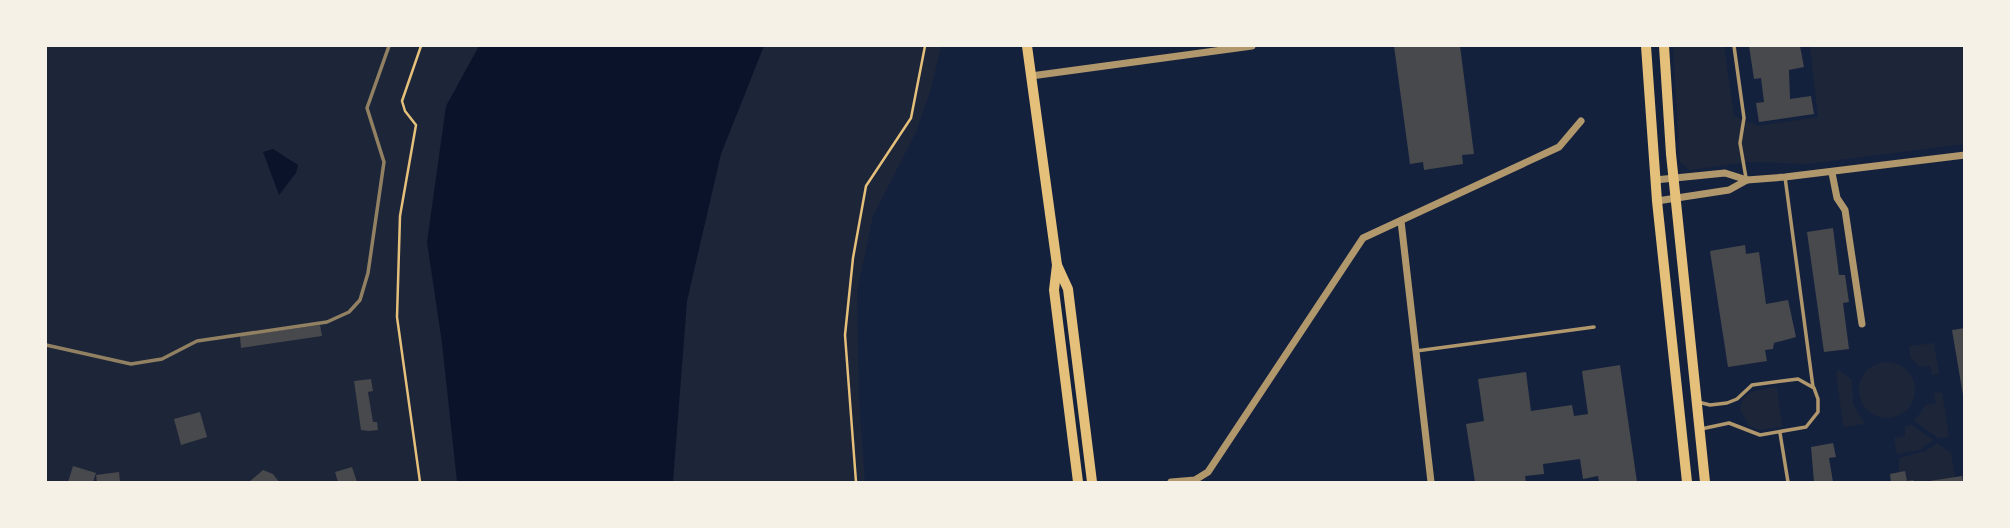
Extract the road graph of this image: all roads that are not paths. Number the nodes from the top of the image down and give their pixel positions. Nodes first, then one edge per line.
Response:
1 (1027, 46) edge
2 (1252, 46) edge
3 (1646, 46) edge
4 (1664, 46) edge
5 (1734, 46) edge
6 (1031, 76) junction
7 (1581, 121) dead end
8 (1965, 155) edge
9 (1832, 173) junction
10 (1785, 177) junction
11 (1673, 178) junction
12 (1655, 180) junction
13 (1747, 180) junction
14 (1675, 199) junction
15 (1657, 201) junction
16 (1401, 221) junction
17 (1057, 265) junction
18 (1862, 324) dead end
19 (1594, 327) dead end
20 (1416, 351) junction
21 (1814, 388) junction
22 (1696, 402) junction
23 (1699, 429) junction
24 (1780, 433) junction
25 (1078, 482) edge
26 (1092, 482) edge
27 (1171, 482) edge
28 (1431, 482) edge
29 (1687, 482) edge
30 (1705, 482) edge
31 (1788, 482) edge

1 - 6 main road
2 - 6 street
3 - 12 main road
4 - 11 main road
5 - 13 lane
6 - 17 main road
7 - 16 street
8 - 9 street
9 - 10 street
9 - 18 street
10 - 13 street
10 - 21 lane
11 - 12 street
11 - 13 street
11 - 14 main road
12 - 15 main road
13 - 14 street
14 - 15 street
14 - 22 main road
15 - 29 main road
16 - 20 street
16 - 27 street
17 - 25 main road
17 - 26 main road
19 - 20 lane
20 - 28 street
21 - 22 lane
21 - 24 lane
22 - 23 main road
23 - 24 lane
23 - 30 main road
24 - 31 lane

